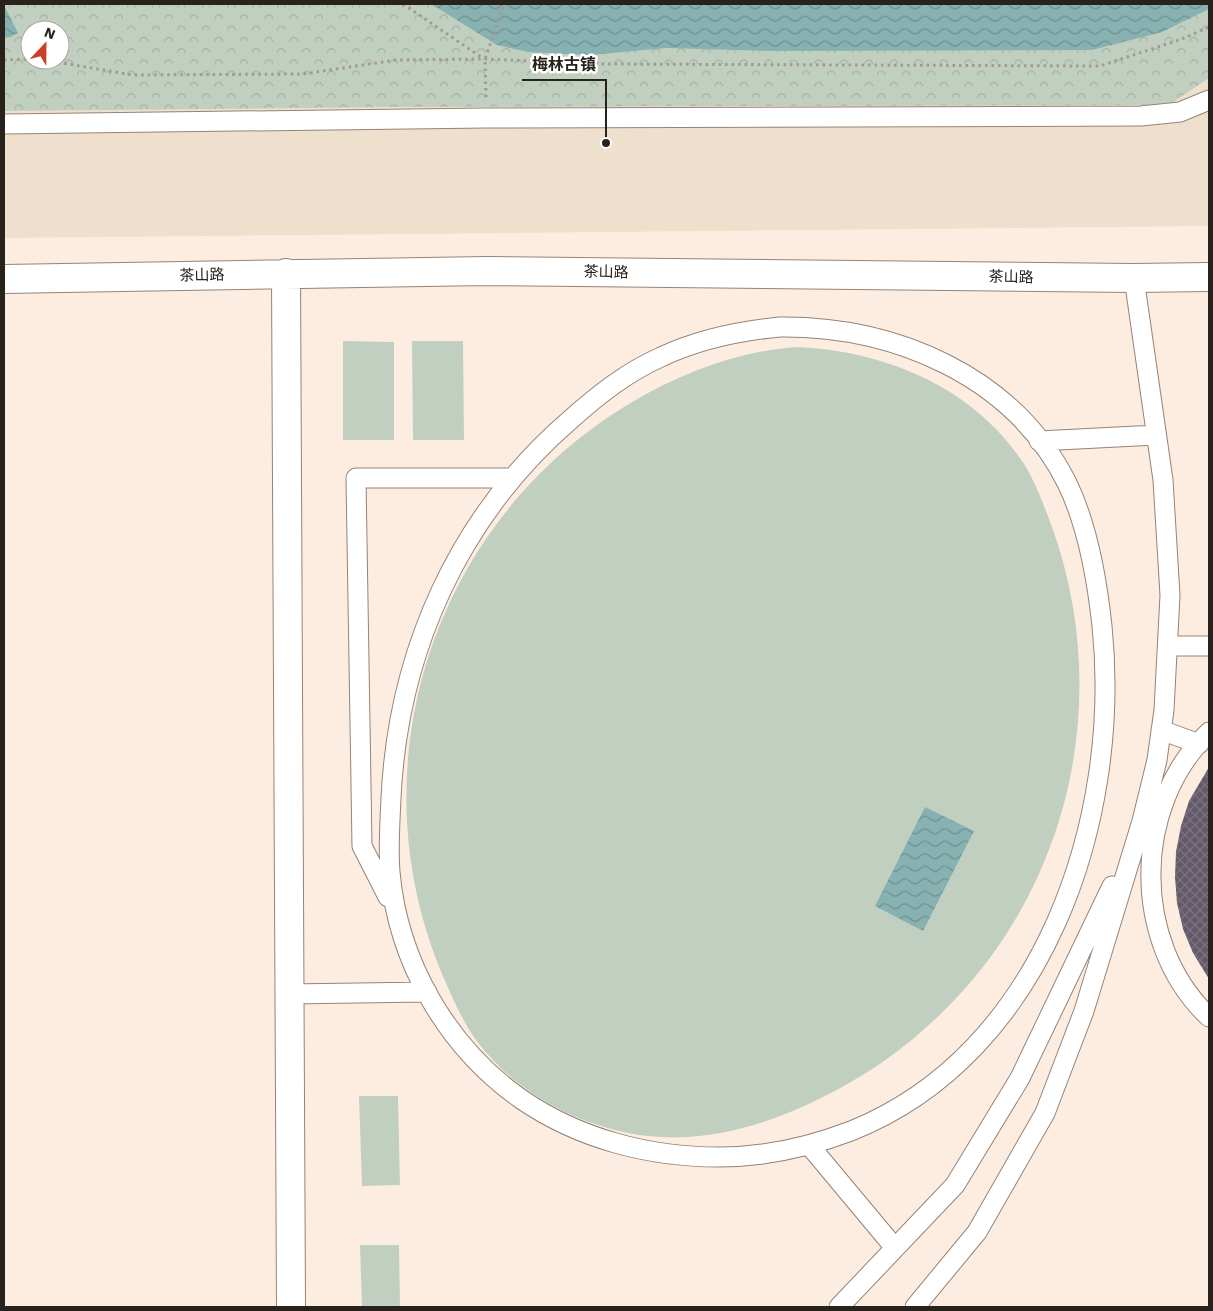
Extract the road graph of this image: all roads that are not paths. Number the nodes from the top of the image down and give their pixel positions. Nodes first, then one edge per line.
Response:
1 (1209, 100) edge
2 (4, 124) edge
3 (286, 274) junction
4 (1209, 277) edge
5 (1134, 278) junction
6 (4, 280) edge
7 (1156, 435) junction
8 (1038, 441) junction
9 (512, 478) junction
10 (1168, 646) junction
11 (1209, 646) edge
12 (1161, 730) junction
13 (1204, 738) edge
14 (1149, 824) junction
15 (397, 915) junction
16 (427, 992) junction
17 (289, 994) junction
18 (1209, 1017) edge
19 (809, 1145) junction
20 (895, 1248) junction
21 (291, 1307) edge
22 (840, 1307) edge
23 (915, 1307) edge

1 - 2 street
3 - 5 street, 茶山路
3 - 6 street, 茶山路
3 - 17 street
4 - 5 street, 茶山路
5 - 7 street
7 - 8 street
7 - 10 street
8 - 9 street
8 - 19 street
9 - 15 street
9 - 15 street
10 - 11 street
10 - 12 street
12 - 13 street
12 - 14 street
13 - 14 street
14 - 18 street
14 - 20 street
14 - 23 street
15 - 16 street
16 - 17 street
16 - 19 street
17 - 21 street
19 - 20 street
20 - 22 street

